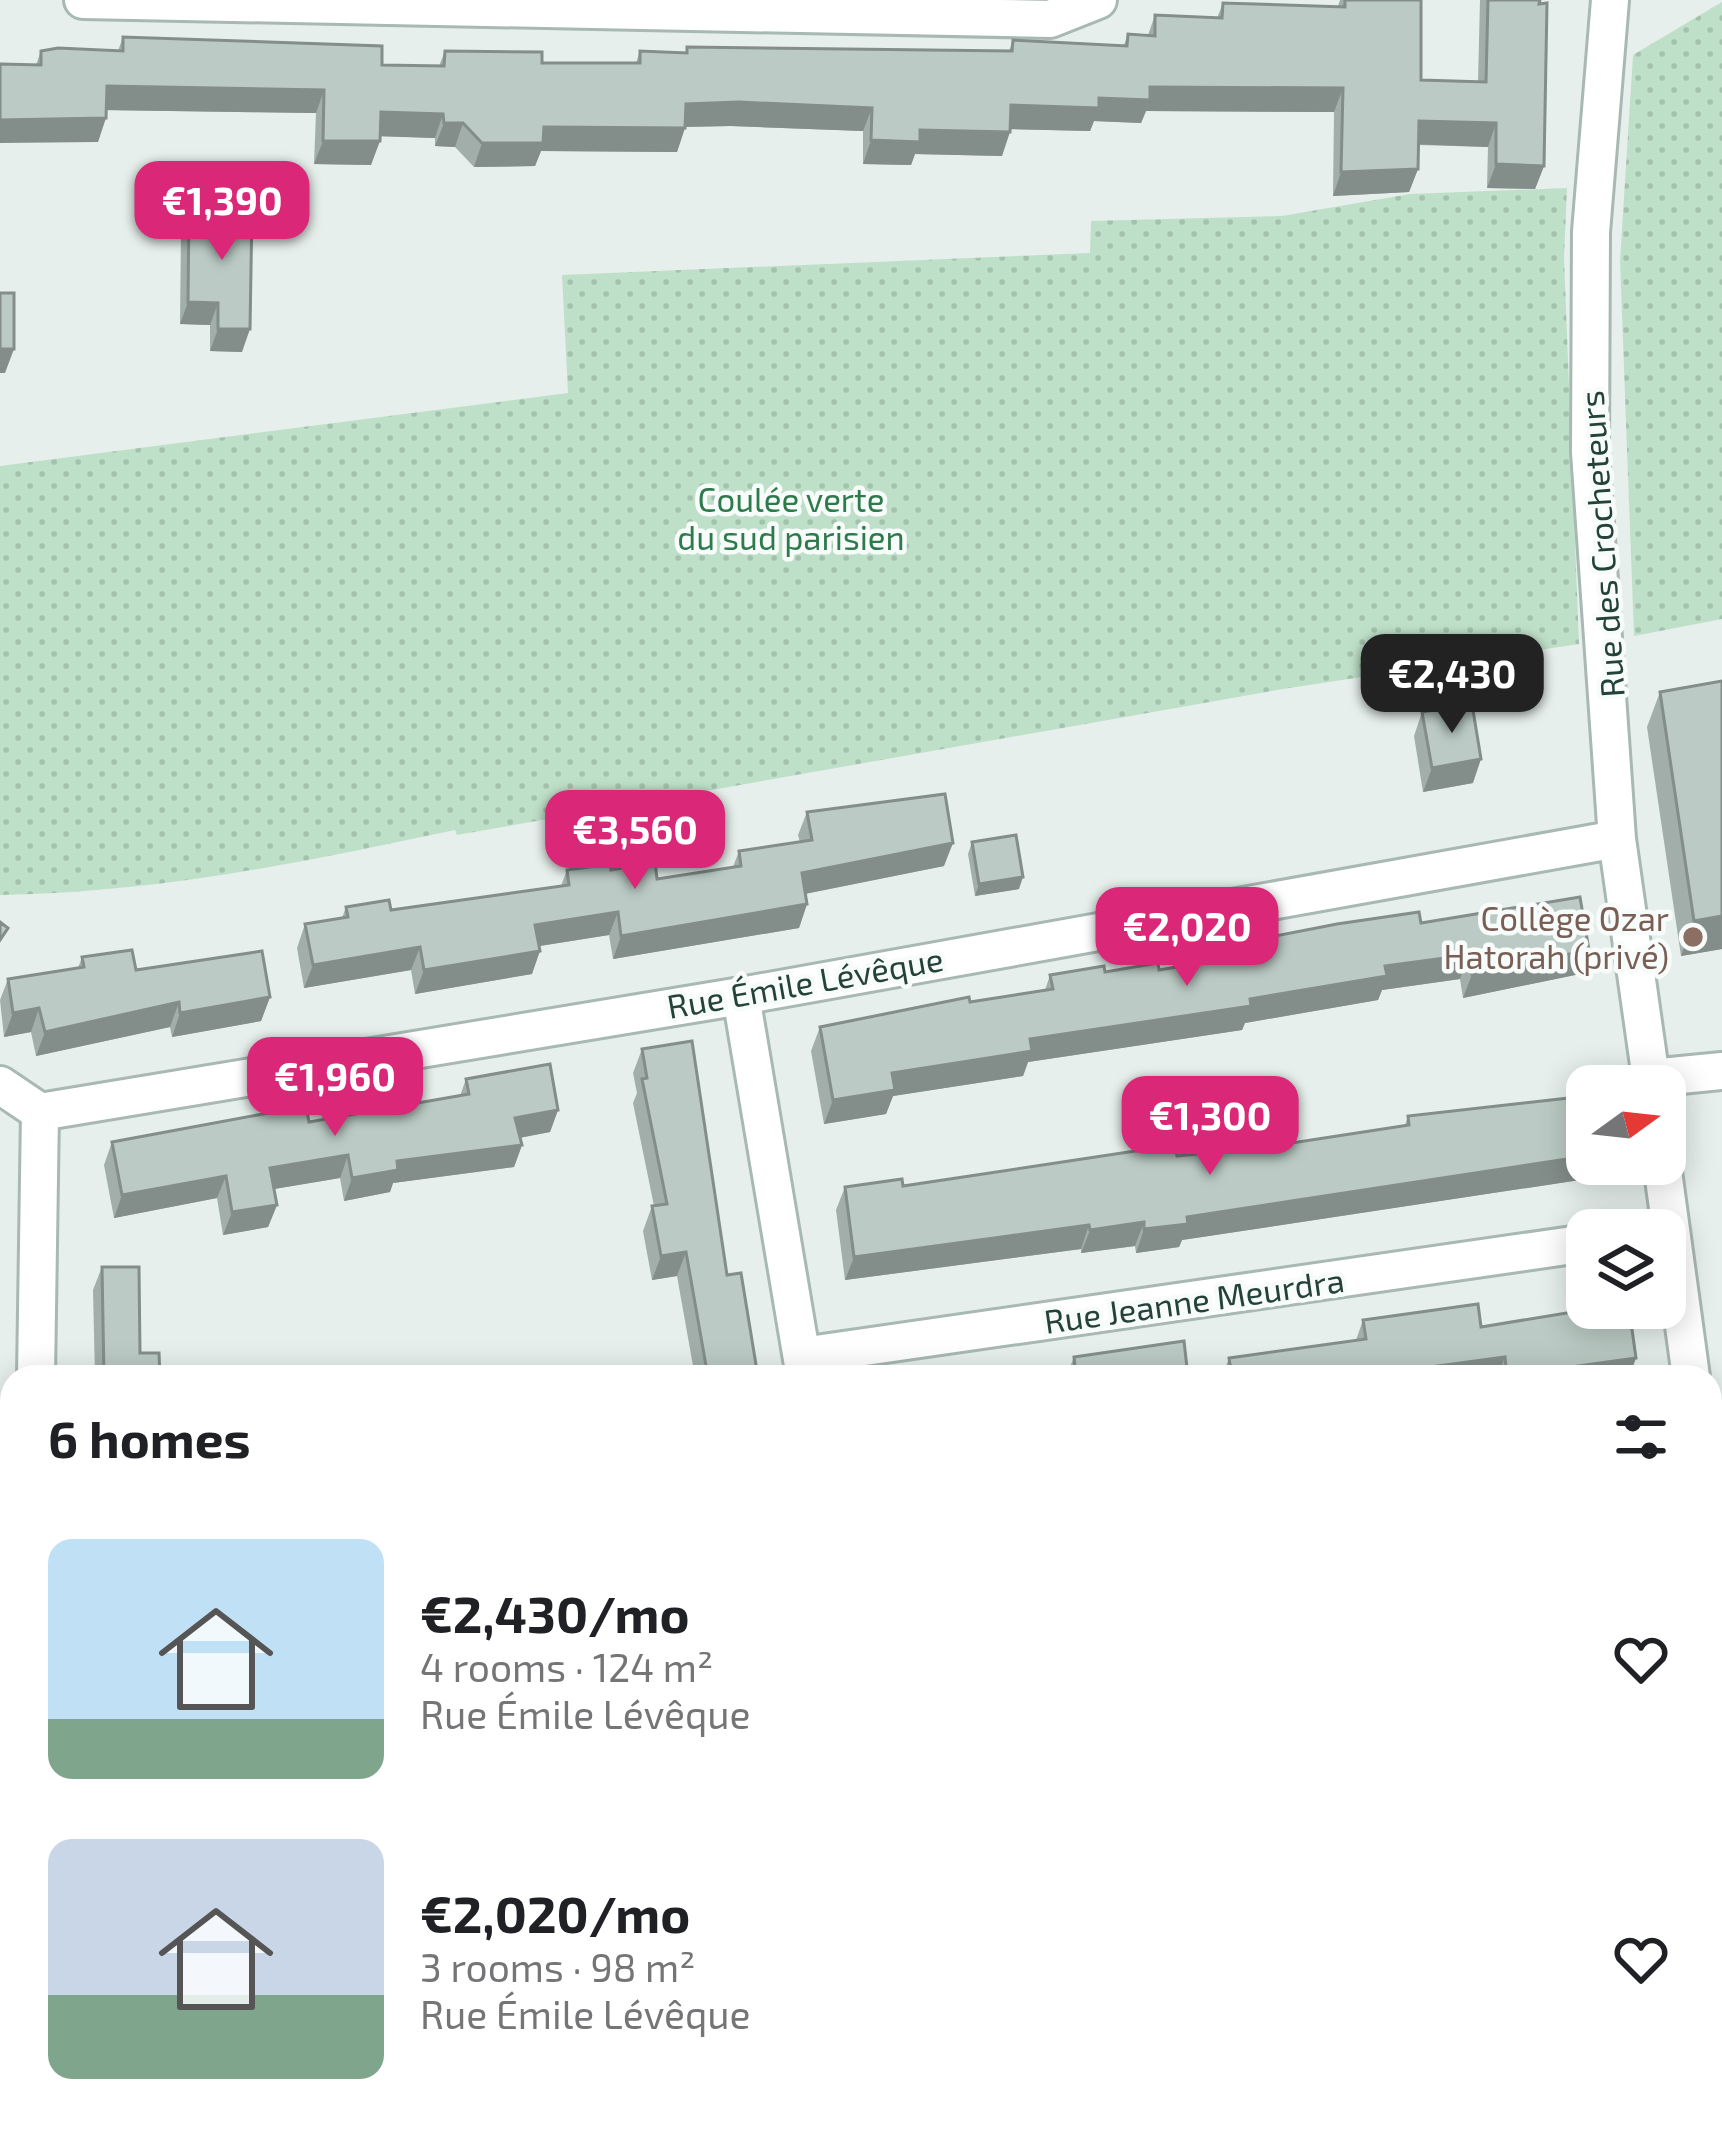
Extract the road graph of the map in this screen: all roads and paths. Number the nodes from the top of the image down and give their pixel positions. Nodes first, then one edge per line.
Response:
1 (83, 0) edge
2 (1098, 0) edge
3 (1610, 0) edge
4 (1617, 839) junction
5 (741, 996) junction
6 (1650, 1065) edge
7 (1722, 1071) edge
8 (1686, 1077) edge
9 (0, 1085) edge
10 (40, 1112) junction
11 (1566, 1246) edge
12 (1683, 1329) edge
13 (36, 1365) edge
14 (804, 1365) edge
15 (817, 1365) edge
16 (1689, 1365) edge

1 - 2 street
3 - 4 street, Rue des Crocheteurs
4 - 5 street, Rue Émile Lévêque
4 - 6 street, Rue des Crocheteurs
5 - 10 street, Rue Émile Lévêque
5 - 14 street
7 - 8 street
9 - 10 street
10 - 13 street
11 - 15 street, Rue Jeanne Meurdra
12 - 16 street

